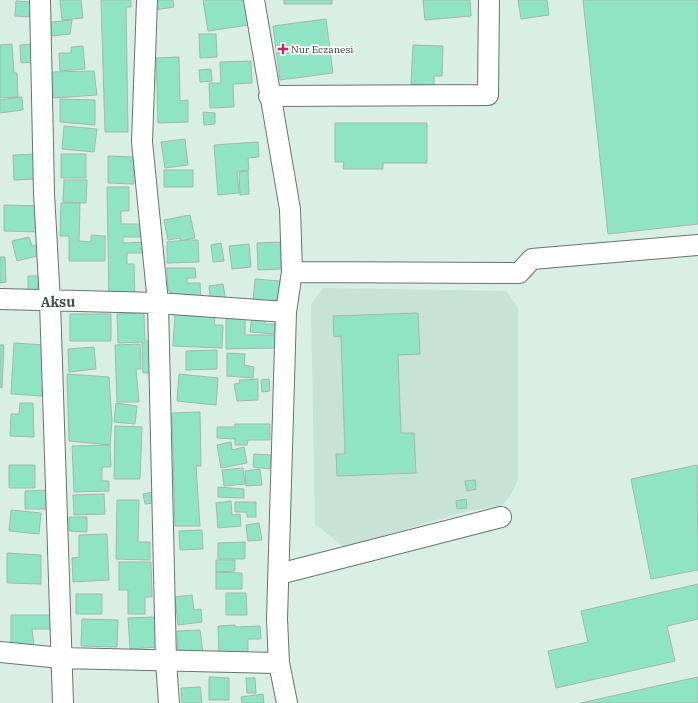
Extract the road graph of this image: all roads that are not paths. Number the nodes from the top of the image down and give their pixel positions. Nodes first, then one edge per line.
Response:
1 (40, 0) edge
2 (147, 0) edge
3 (254, 0) edge
4 (489, 0) edge
5 (269, 96) junction
6 (698, 244) edge
7 (292, 272) junction
8 (0, 299) edge
9 (50, 302) junction
10 (158, 303) junction
11 (286, 312) junction
12 (501, 517) dead end
13 (279, 574) junction
14 (0, 652) edge
15 (61, 658) junction
16 (166, 662) junction
17 (279, 663) junction
18 (64, 703) edge
19 (169, 703) edge
20 (287, 703) edge

1 - 9 street
2 - 10 street
3 - 5 street
4 - 5 street
5 - 7 street
6 - 7 street
7 - 11 street
8 - 9 street
9 - 10 street
9 - 15 street
10 - 11 street
10 - 16 street
11 - 13 street
12 - 13 street
13 - 17 street
14 - 15 street
15 - 16 street
15 - 18 street
16 - 17 street
16 - 19 street
17 - 20 street

